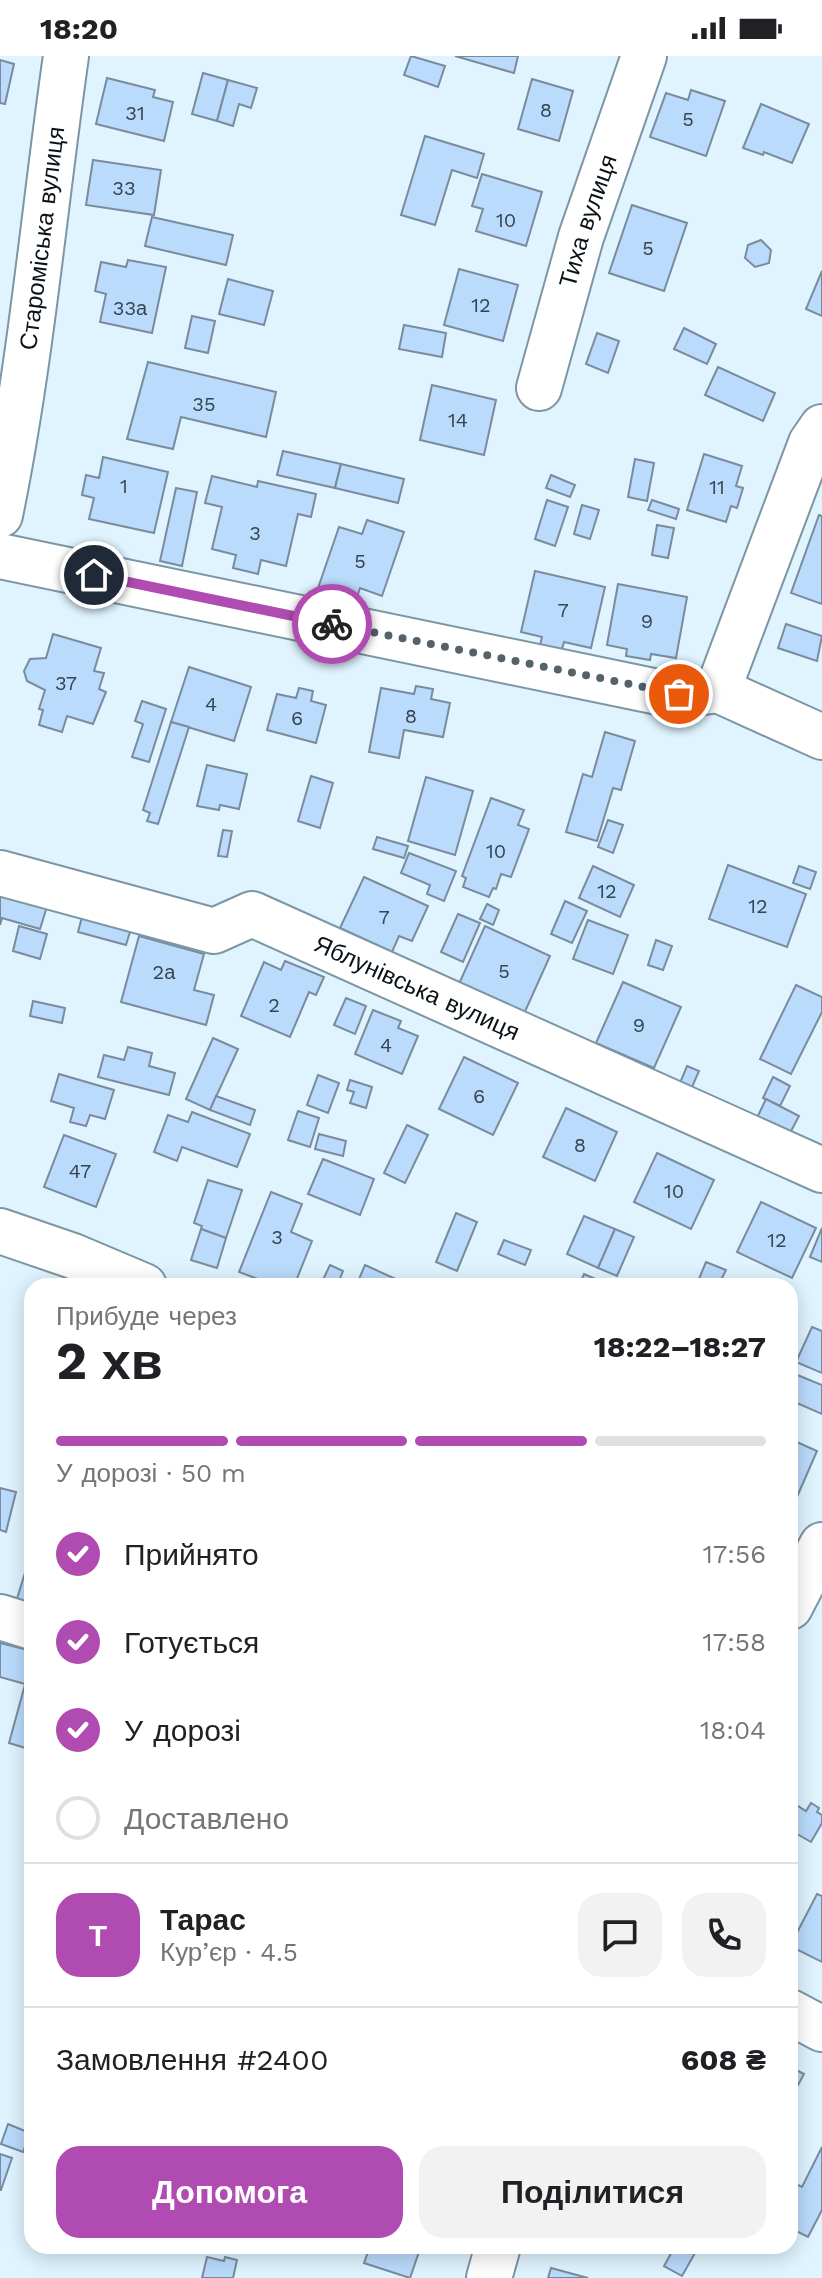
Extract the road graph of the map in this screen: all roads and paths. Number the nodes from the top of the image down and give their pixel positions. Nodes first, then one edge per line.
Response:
1 (66, 56) edge
2 (644, 56) edge
3 (539, 388) dead end
4 (9, 420) edge
5 (822, 427) edge
6 (0, 515) edge
7 (0, 556) edge
8 (718, 690) junction
9 (822, 737) edge
10 (0, 873) edge
11 (822, 1170) edge
12 (0, 1231) edge
13 (125, 1278) edge
14 (0, 1617) edge
15 (24, 1624) edge
16 (798, 2016) edge
17 (822, 2029) edge
18 (496, 2254) edge
19 (489, 2278) edge

1 - 4 street, Староміська вулиця
2 - 3 street, Тиха вулиця
4 - 6 street, Староміська вулиця
5 - 8 street
7 - 8 street
8 - 9 street
10 - 11 street, Яблунівська вулиця
12 - 13 street
14 - 15 street
16 - 17 street
18 - 19 street

